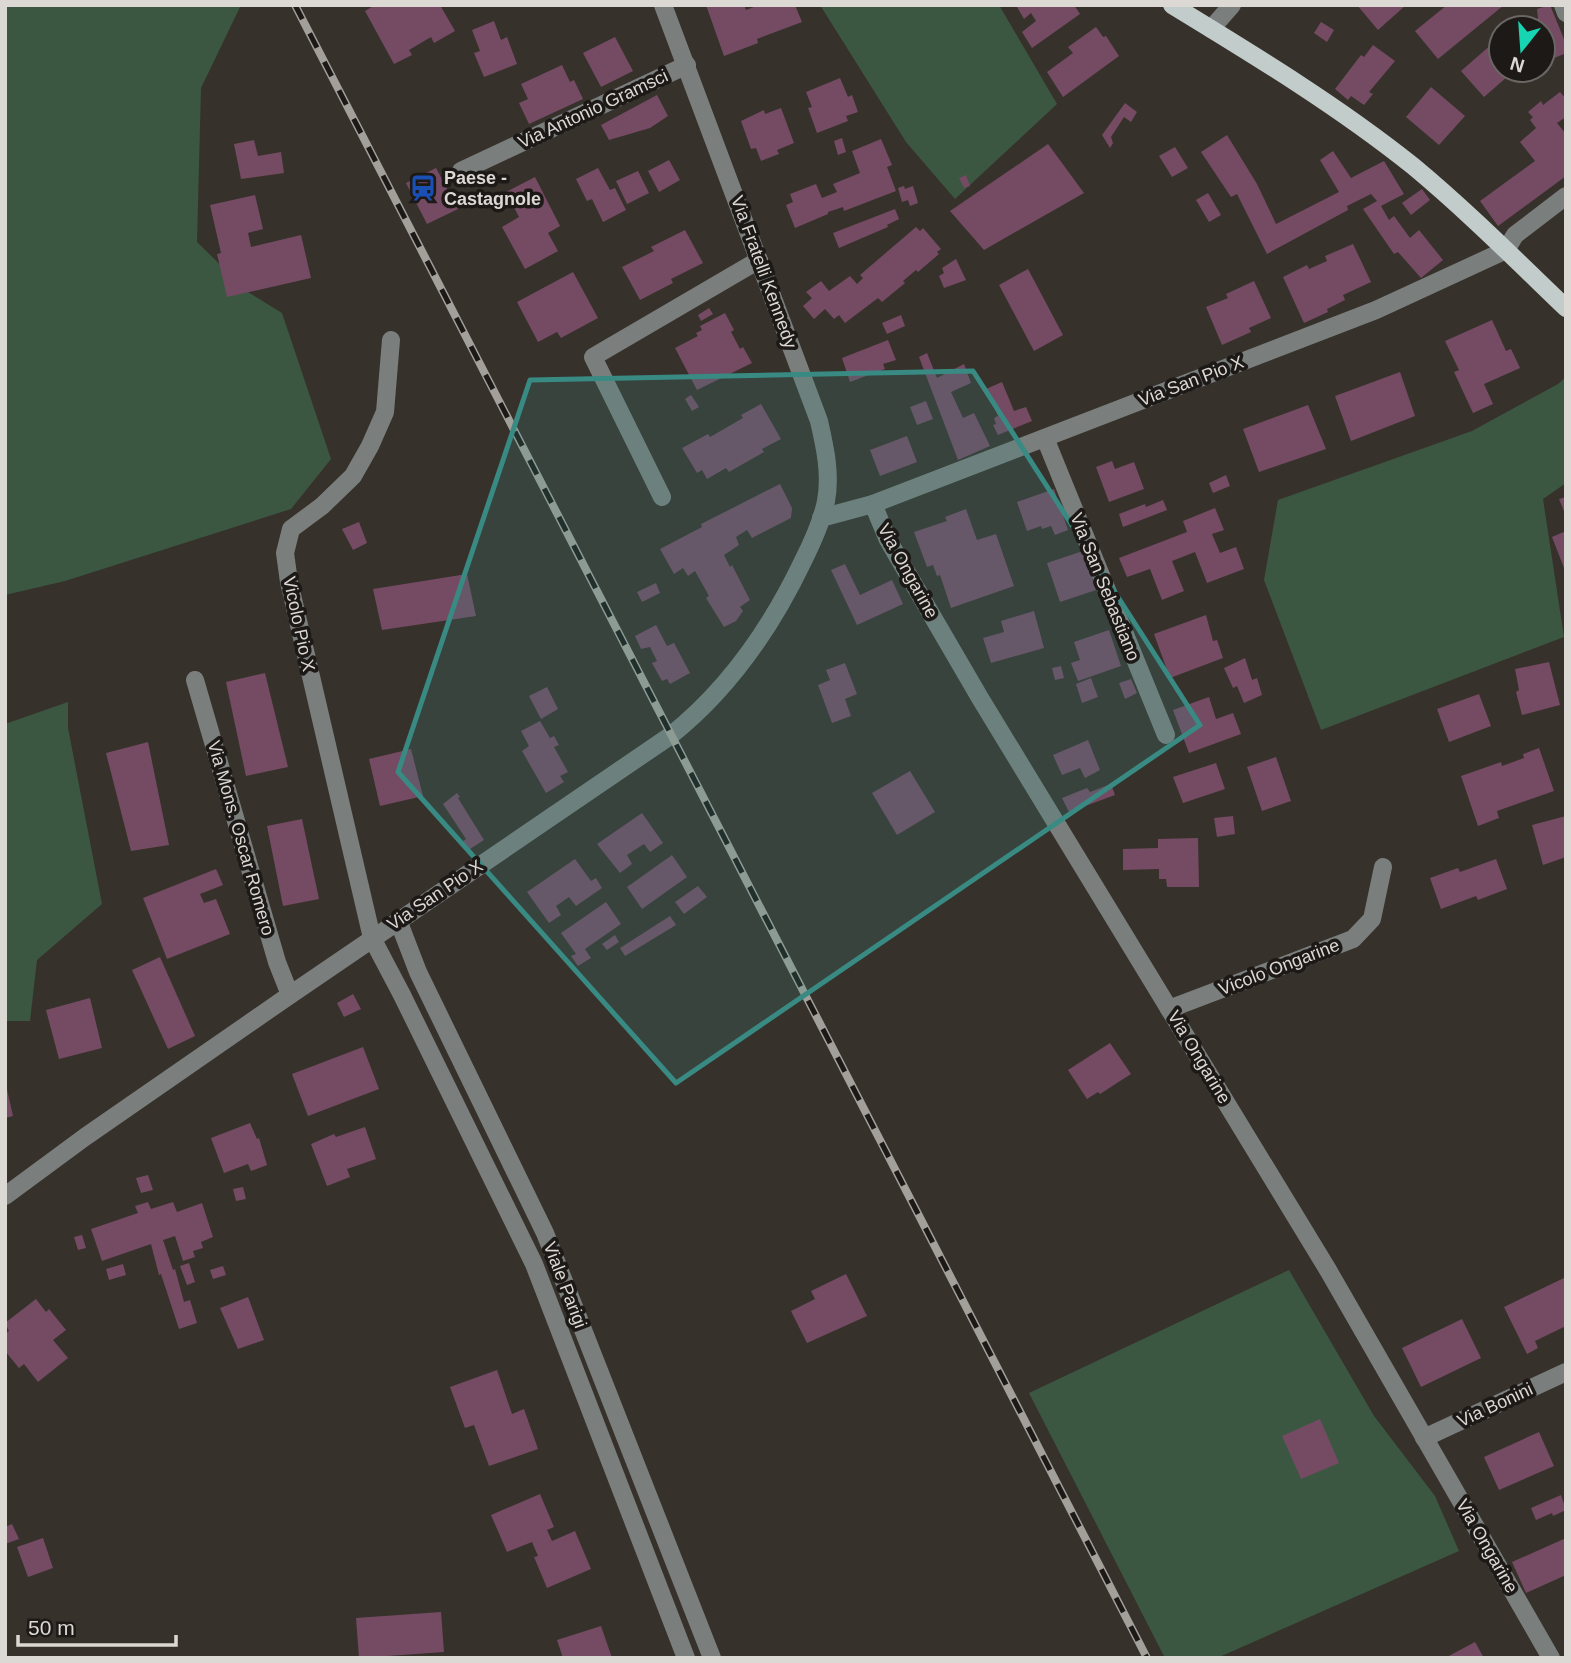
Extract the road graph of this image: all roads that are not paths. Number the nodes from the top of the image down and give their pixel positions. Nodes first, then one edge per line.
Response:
1 (663, 5) edge
2 (1172, 5) edge
3 (1232, 5) edge
4 (1563, 5) edge
5 (1566, 13) edge
6 (1211, 29) junction
7 (687, 65) junction
8 (461, 171) dead end
9 (1566, 196) edge
10 (1506, 250) junction
11 (759, 260) junction
12 (1566, 308) edge
13 (391, 340) dead end
14 (1045, 438) junction
15 (662, 496) dead end
16 (873, 504) junction
17 (821, 518) junction
18 (812, 543) joint
19 (195, 680) dead end
20 (1166, 735) dead end
21 (1383, 867) dead end
22 (398, 920) junction
23 (372, 938) junction
24 (290, 995) junction
25 (1169, 1009) junction
26 (5, 1196) edge
27 (1566, 1371) edge
28 (1424, 1438) junction
29 (686, 1658) edge
30 (712, 1658) edge
31 (1551, 1658) edge

1 - 7 street, Via Fratelli Kennedy
2 - 6 main road
3 - 6 street
4 - 5 street
6 - 10 main road
7 - 8 street, Via Antonio Gramsci
7 - 11 street, Via Fratelli Kennedy
9 - 10 street
10 - 12 main road
10 - 14 street, Via San Pio X
11 - 15 street
11 - 17 street, Via Fratelli Kennedy
13 - 23 street, Vicolo Pio X
14 - 16 street, Via San Pio X
14 - 20 street, Via San Sebastiano
16 - 17 street, Via Ongarine
16 - 25 street, Via Ongarine
17 - 18 street, Via Fratelli Kennedy
18 - 22 street, Via San Pio X
19 - 24 street, Via Mons. Oscar Romero
21 - 25 street, Vicolo Ongarine
22 - 23 street, Via San Pio X
22 - 30 street, Viale Parigi
23 - 24 street, Via San Pio X
23 - 29 street, Viale Parigi
24 - 26 street, Via San Pio X
25 - 28 street, Via Ongarine
27 - 28 street, Via Bonini
28 - 31 street, Via Ongarine

